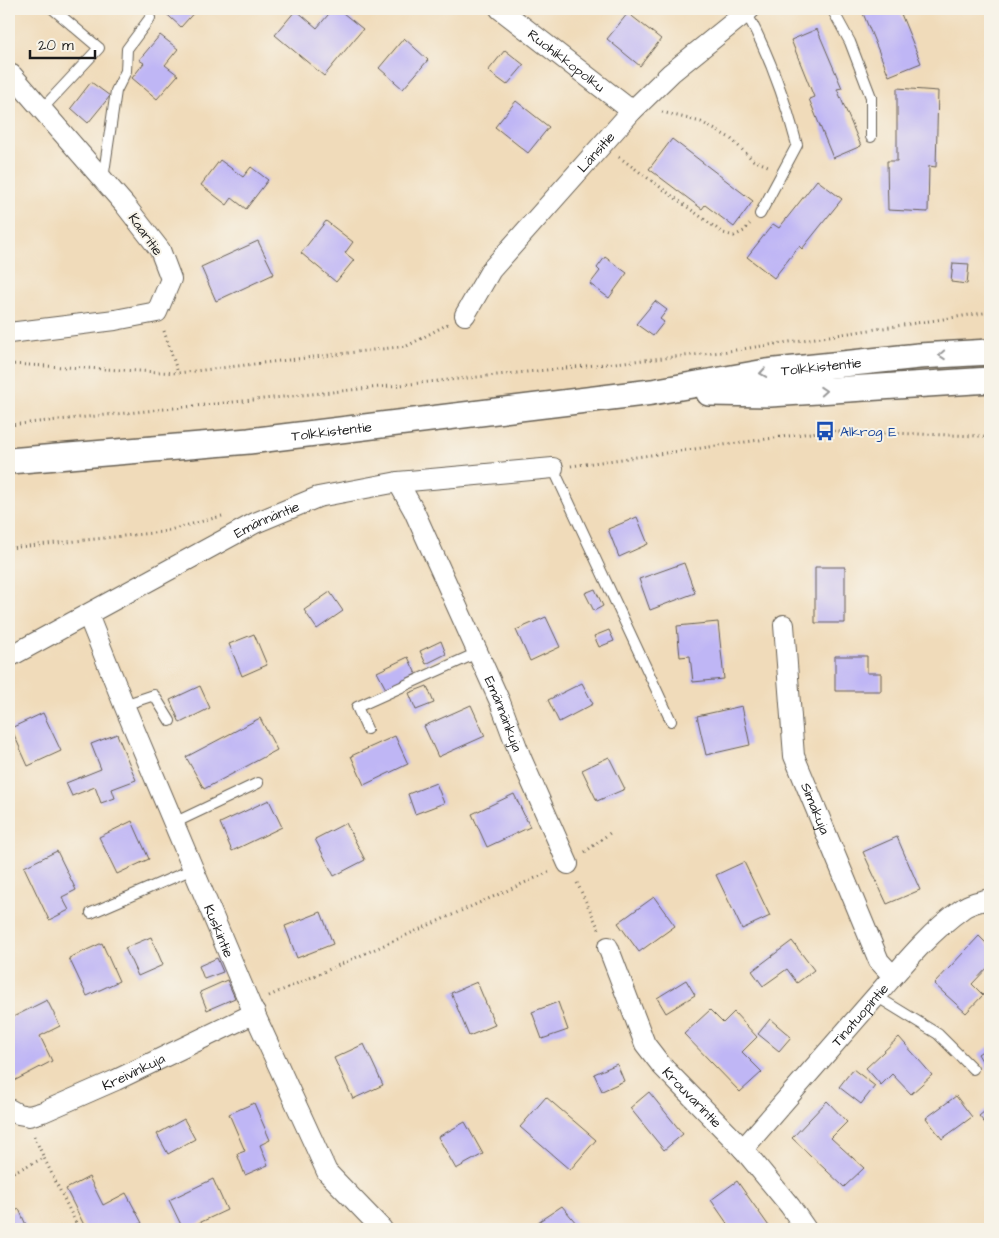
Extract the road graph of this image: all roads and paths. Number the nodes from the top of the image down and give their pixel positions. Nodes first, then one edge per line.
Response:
1 (54, 9) edge
2 (500, 9) edge
3 (832, 9) edge
4 (748, 11) edge
5 (150, 18) dead end
6 (12, 75) dead end
7 (42, 109) junction
8 (632, 111) junction
9 (871, 137) dead end
10 (602, 144) junction
11 (782, 172) junction
12 (103, 180) junction
13 (760, 214) joint
14 (157, 312) junction
15 (990, 312) edge
16 (465, 315) joint
17 (9, 333) edge
18 (990, 352) edge
19 (9, 364) edge
20 (178, 373) junction
21 (990, 380) edge
22 (652, 392) junction
23 (9, 425) edge
24 (990, 439) edge
25 (9, 460) edge
26 (553, 468) junction
27 (398, 482) junction
28 (225, 515) dead end
29 (9, 548) edge
30 (88, 615) junction
31 (784, 625) dead end
32 (477, 653) junction
33 (9, 657) edge
34 (124, 705) junction
35 (170, 721) dead end
36 (671, 721) dead end
37 (367, 729) dead end
38 (258, 783) dead end
39 (174, 823) junction
40 (610, 833) dead end
41 (568, 864) junction
42 (193, 869) junction
43 (990, 899) edge
44 (91, 913) dead end
45 (608, 947) joint
46 (893, 976) junction
47 (876, 996) junction
48 (252, 1008) junction
49 (973, 1069) dead end
50 (9, 1109) edge
51 (29, 1116) junction
52 (743, 1149) junction
53 (44, 1158) junction
54 (9, 1174) edge
55 (79, 1229) edge
56 (382, 1229) edge
57 (806, 1229) edge

1 - 7 lane
2 - 8 street, Ruohikkopolku
3 - 9 lane
4 - 8 street, Länsitie
4 - 11 lane
5 - 12 lane
6 - 7 street, Kaaritie
7 - 12 street, Kaaritie
8 - 10 street, Länsitie
8 - 11 path
10 - 13 path
10 - 16 street, Länsitie
11 - 13 lane
12 - 14 street, Kaaritie
14 - 17 street
14 - 20 path
15 - 23 path
16 - 20 path
18 -> 22 street, Tolkkistentie
19 - 20 path
22 -> 21 street, Tolkkistentie
22 - 25 street, Tolkkistentie
24 - 26 path
26 - 27 street, Emännäntie
26 - 36 lane
27 - 30 street, Emännäntie
27 - 32 street, Emännänkuja
28 - 29 path
30 - 33 street, Emännäntie
30 - 34 street, Kuskintie
31 - 46 street, Simakuja
32 - 37 lane
32 - 41 street, Emännänkuja
34 - 35 lane
34 - 39 street, Kuskintie
38 - 39 lane
39 - 42 street, Kuskintie
40 - 41 path
41 - 45 path
41 - 48 path
42 - 44 lane
42 - 48 street, Kuskintie
43 - 46 street, Tinatuopintie
45 - 52 street, Krouvarintie
46 - 47 street, Tinatuopintie
47 - 49 lane
47 - 52 street, Tinatuopintie
48 - 51 street, Kreivinkuja
48 - 56 street, Kuskintie
50 - 51 street
51 - 53 path
52 - 57 street, Krouvarintie
53 - 54 path
53 - 55 path

